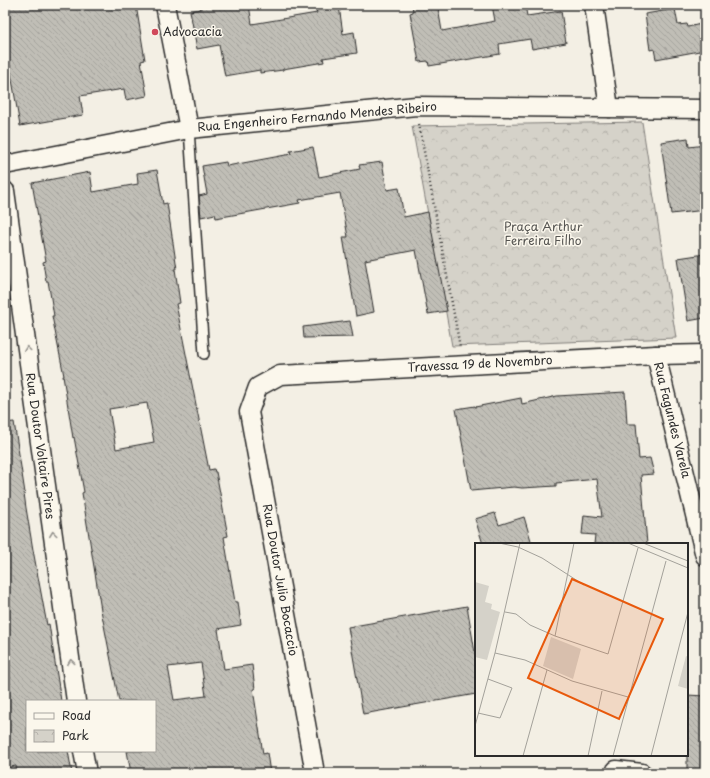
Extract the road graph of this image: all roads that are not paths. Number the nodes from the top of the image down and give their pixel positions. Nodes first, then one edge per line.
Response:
1 (165, 5) edge
2 (594, 5) edge
3 (609, 108) junction
4 (705, 109) edge
5 (189, 129) junction
6 (5, 166) edge
7 (5, 191) edge
8 (204, 354) dead end
9 (705, 354) edge
10 (656, 355) junction
11 (258, 387) joint
12 (705, 556) edge
13 (76, 700) edge
14 (83, 752) edge
15 (616, 770) dead end
16 (87, 773) edge
17 (315, 773) edge
18 (642, 773) edge

1 - 5 street
2 - 3 street
3 - 4 street, Rua Engenheiro Fernando Mendes Ribeiro
3 - 5 street, Rua Engenheiro Fernando Mendes Ribeiro
5 - 6 street, Rua Engenheiro Fernando Mendes Ribeiro
5 - 8 lane
13 -> 7 street, Rua Doutor Voltaire Pires
9 - 10 street, Travessa 19 de Novembro
10 - 11 street, Travessa 19 de Novembro
10 - 12 street, Rua Fagundes Varela
11 - 17 street, Rua Doutor Julio Bocaccio
14 - 16 street
15 - 18 street

